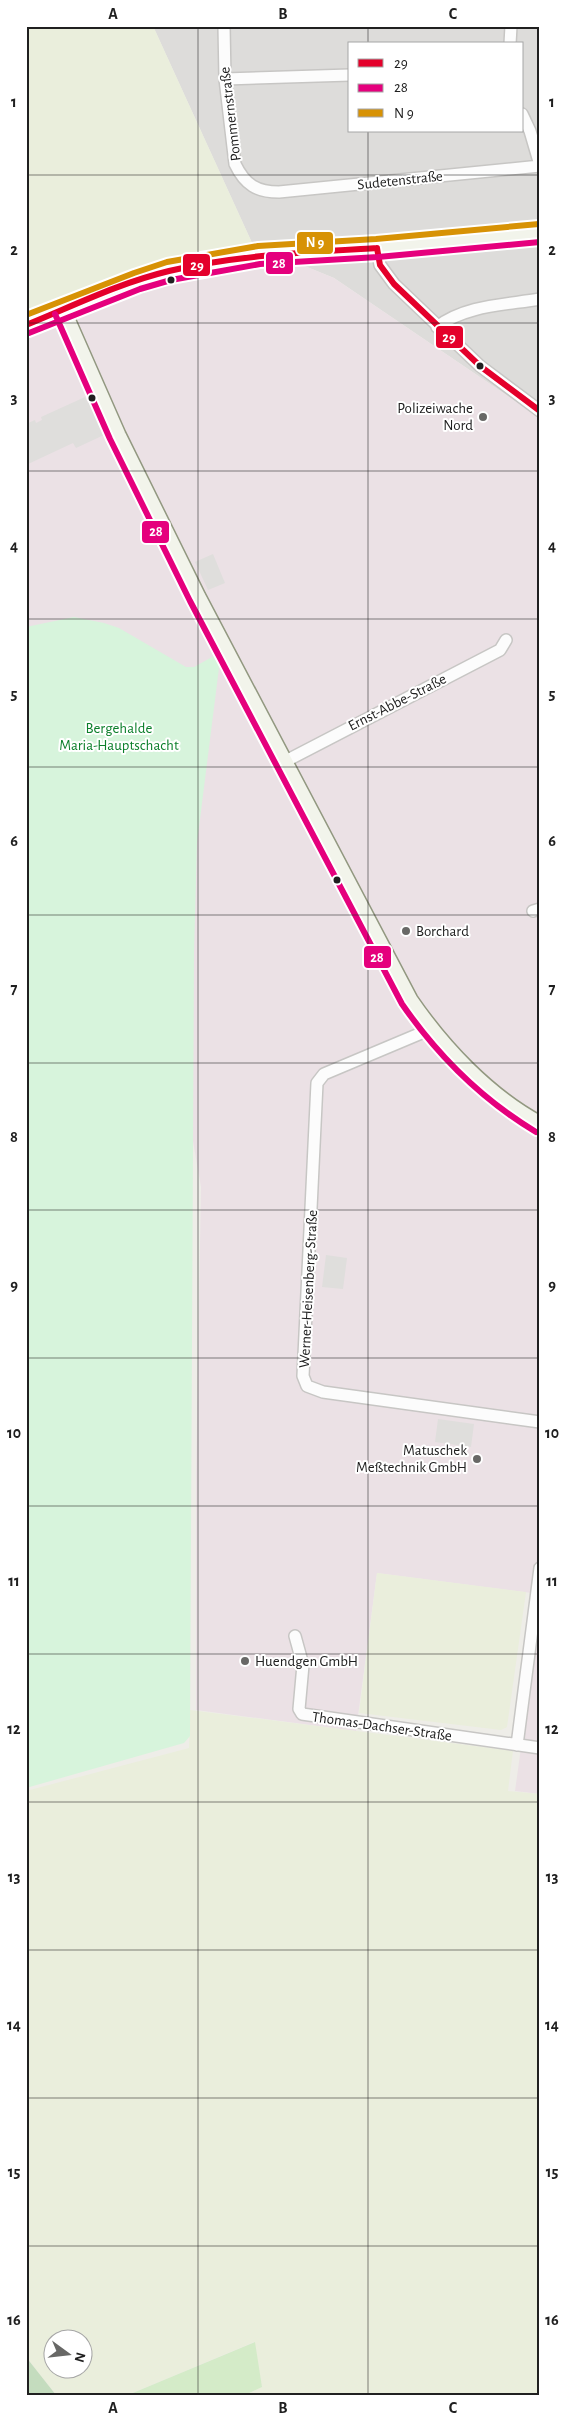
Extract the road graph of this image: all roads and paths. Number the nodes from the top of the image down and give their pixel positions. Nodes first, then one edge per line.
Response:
1 (224, 26) edge
2 (510, 26) edge
3 (510, 42) edge
4 (348, 75) edge
5 (225, 79) junction
6 (524, 118) edge
7 (540, 165) edge
8 (260, 190) joint
9 (540, 233) edge
10 (377, 248) junction
11 (540, 299) edge
12 (63, 310) junction
13 (26, 325) edge
14 (437, 327) junction
15 (540, 411) edge
16 (506, 640) dead end
17 (284, 762) junction
18 (431, 1029) junction
19 (540, 1124) edge
20 (540, 1422) edge
21 (540, 1568) edge
22 (295, 1636) dead end
23 (518, 1745) junction
24 (540, 1748) edge

1 - 5 street, Pommernstraße
2 - 3 street
4 - 5 street
5 - 8 street, Pommernstraße
6 - 7 street
7 - 8 street, Sudetenstraße
9 - 10 street
10 - 12 street
10 - 14 street
11 - 14 street
12 - 13 street
12 - 17 street
14 - 15 street
16 - 17 street, Ernst-Abbe-Straße
17 - 18 street
18 - 19 street
18 - 20 street, Werner-Heisenberg-Straße
21 - 23 street
22 - 23 street, Thomas-Dachser-Straße
23 - 24 street, Thomas-Dachser-Straße

